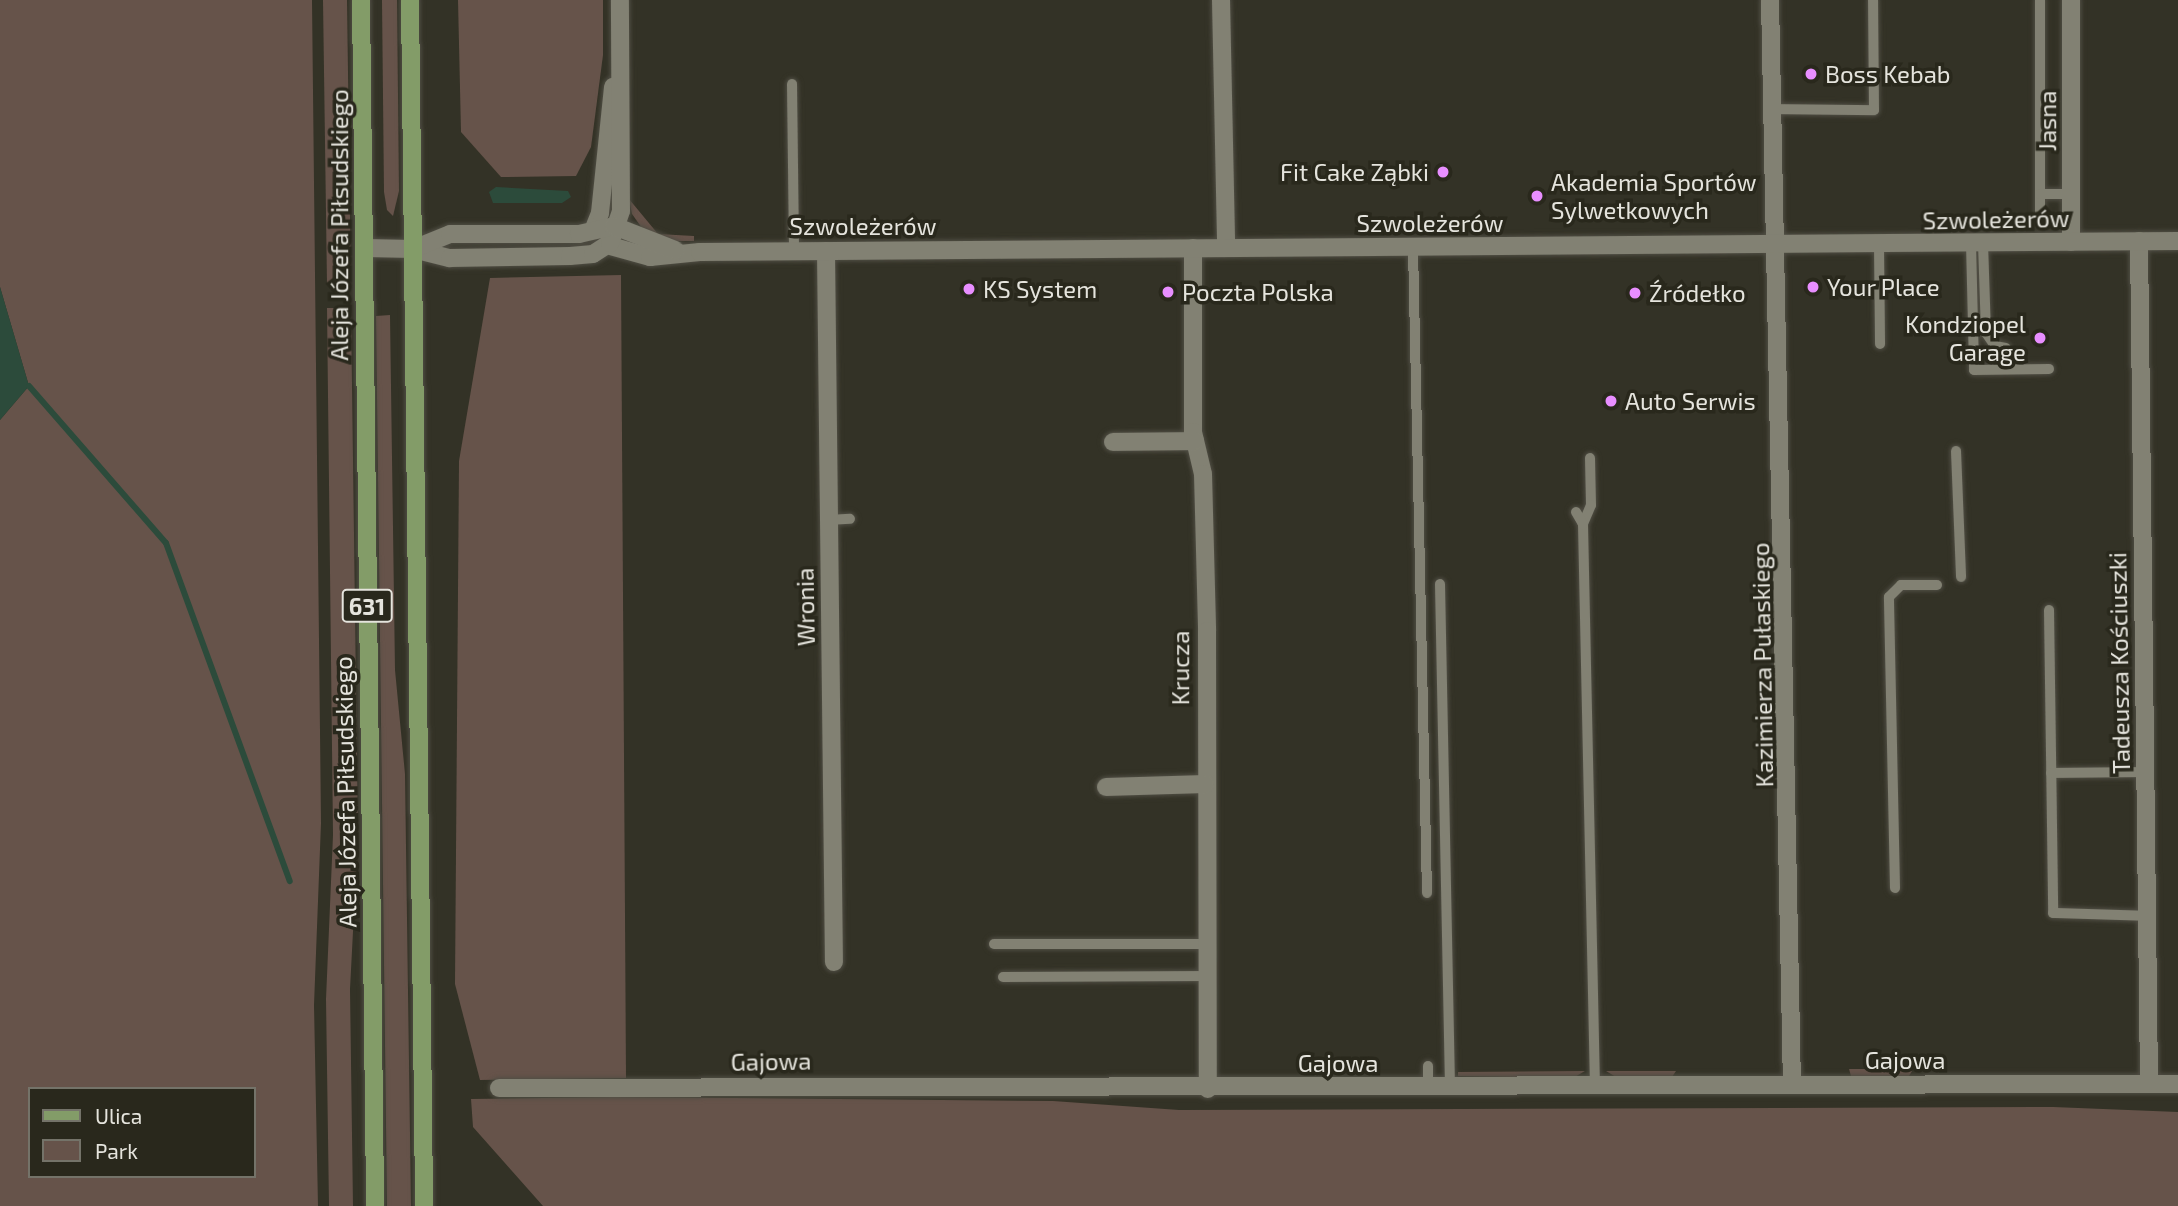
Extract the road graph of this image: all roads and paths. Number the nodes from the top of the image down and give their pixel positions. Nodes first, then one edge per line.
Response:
1 (361, 0) edge
2 (410, 0) edge
3 (620, 0) edge
4 (1222, 0) edge
5 (1770, 0) edge
6 (1873, 0) edge
7 (2040, 0) edge
8 (2071, 0) edge
9 (620, 54) junction
10 (792, 84) dead end
11 (1771, 109) junction
12 (2040, 194) junction
13 (2071, 194) junction
14 (2040, 222) dead end
15 (619, 226) junction
16 (594, 228) junction
17 (2139, 241) junction
18 (2178, 241) edge
19 (2071, 242) junction
20 (1977, 243) junction
21 (1878, 245) junction
22 (607, 246) junction
23 (1776, 246) junction
24 (1413, 247) junction
25 (365, 248) junction
26 (1193, 248) junction
27 (1226, 248) junction
28 (413, 249) junction
29 (794, 251) junction
30 (826, 251) junction
31 (681, 260) junction
32 (1880, 344) dead end
33 (2006, 348) dead end
34 (2049, 369) dead end
35 (1195, 440) junction
36 (1113, 442) dead end
37 (1956, 451) dead end
38 (1590, 458) dead end
39 (1576, 512) dead end
40 (850, 519) dead end
41 (828, 520) junction
42 (1583, 524) junction
43 (1961, 578) dead end
44 (1440, 584) dead end
45 (1937, 585) dead end
46 (2049, 610) dead end
47 (2145, 772) junction
48 (2051, 773) junction
49 (1205, 785) junction
50 (1106, 787) dead end
51 (1895, 888) dead end
52 (1427, 893) dead end
53 (2147, 916) junction
54 (994, 944) dead end
55 (1209, 944) junction
56 (834, 962) dead end
57 (1209, 976) junction
58 (1003, 977) dead end
59 (1428, 1066) dead end
60 (1792, 1084) junction
61 (2149, 1084) junction
62 (2178, 1084) edge
63 (1595, 1086) junction
64 (1428, 1087) junction
65 (1450, 1087) junction
66 (499, 1088) dead end
67 (1208, 1089) junction
68 (375, 1206) edge
69 (424, 1206) edge

1 - 25 main road, Aleja Józefa Piłsudskiego / 631
2 - 28 main road, 631
3 - 9 street
4 - 27 street
5 - 11 street, Kazimierza Pułaskiego
6 - 11 lane
7 - 12 lane
8 - 13 street, Jasna
9 - 15 street
9 - 16 street
10 - 29 lane
11 - 23 street, Kazimierza Pułaskiego
12 - 13 lane
12 - 14 lane
13 - 19 street, Jasna
15 - 16 street, Szwoleżerów
15 - 22 street
15 - 31 street, Szwoleżerów
16 - 28 street, Szwoleżerów
17 - 18 street, Szwoleżerów
17 - 19 street, Szwoleżerów
17 - 47 street, Tadeusza Kościuszki
19 - 20 street, Szwoleżerów
20 - 21 street, Szwoleżerów
20 - 33 lane
20 - 34 lane
21 - 23 street, Szwoleżerów
21 - 32 lane
22 - 28 street, Szwoleżerów
22 - 31 street, Szwoleżerów
23 - 24 street, Szwoleżerów
23 - 60 street, Kazimierza Pułaskiego
24 - 27 street, Szwoleżerów
24 - 52 lane
25 - 28 street, Szwoleżerów
25 - 68 main road, Aleja Józefa Piłsudskiego / 631
26 - 27 street, Szwoleżerów
26 - 30 street, Szwoleżerów
26 - 35 street, Krucza
28 - 69 main road, 631
29 - 30 street, Szwoleżerów
29 - 31 street, Szwoleżerów
30 - 41 street, Wronia
35 - 36 street
35 - 49 street, Krucza
37 - 43 lane
38 - 42 lane
39 - 42 lane
40 - 41 lane
41 - 56 street, Wronia
42 - 63 lane
44 - 65 lane
45 - 51 lane
46 - 48 lane
47 - 48 lane
47 - 53 street, Tadeusza Kościuszki
48 - 53 lane
49 - 50 street
49 - 55 street, Krucza
53 - 61 street, Tadeusza Kościuszki
54 - 55 lane
55 - 57 street, Krucza
57 - 58 lane
57 - 67 street, Krucza
59 - 64 lane
60 - 61 street, Gajowa
60 - 63 street, Gajowa
61 - 62 street, Gajowa
63 - 65 street, Gajowa
64 - 65 street, Gajowa
64 - 67 street, Gajowa
66 - 67 street, Gajowa

